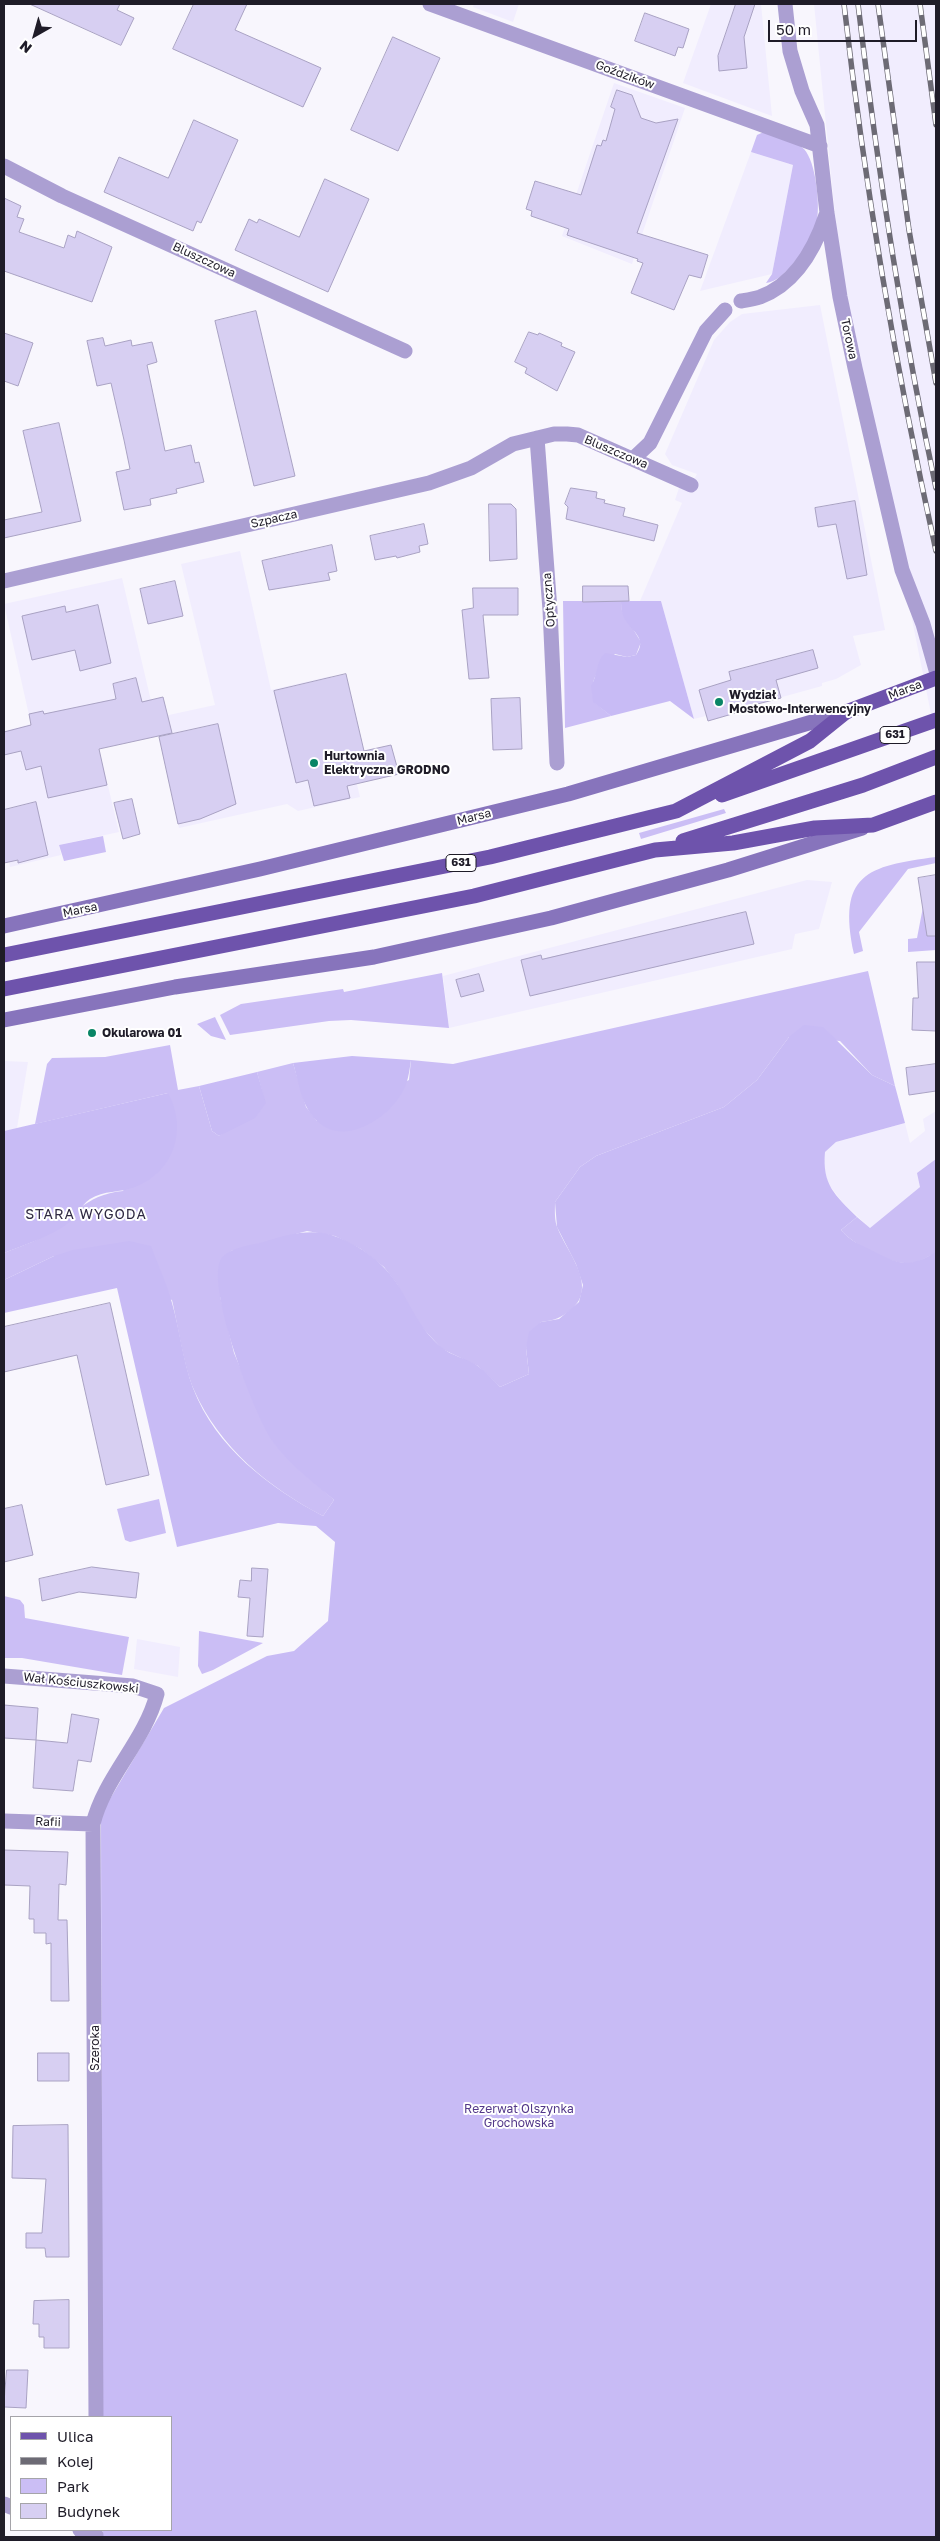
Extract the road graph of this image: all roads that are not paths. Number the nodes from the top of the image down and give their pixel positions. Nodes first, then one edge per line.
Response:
1 (430, 4) edge
2 (785, 4) edge
3 (820, 146) junction
4 (4, 166) edge
5 (827, 213) junction
6 (741, 301) dead end
7 (725, 310) dead end
8 (405, 351) dead end
9 (538, 438) junction
10 (634, 459) junction
11 (691, 485) dead end
12 (4, 581) edge
13 (936, 670) edge
14 (936, 678) edge
15 (846, 712) junction
16 (936, 720) edge
17 (936, 757) edge
18 (557, 763) dead end
19 (936, 802) edge
20 (676, 811) junction
21 (873, 825) junction
22 (655, 850) junction
23 (4, 926) edge
24 (4, 955) edge
25 (4, 989) edge
26 (4, 1020) edge
27 (4, 1676) edge
28 (157, 1694) joint
29 (4, 1821) edge
30 (93, 1824) junction
31 (96, 2416) edge

1 - 3 street, Goździków
2 - 3 street, Torowa
3 - 5 street, Torowa
4 - 8 street, Bluszczowa
5 - 6 street
5 - 13 street, Torowa
7 - 10 street
9 - 10 street, Bluszczowa
9 - 12 street, Szpacza
9 - 18 street, Optyczna
10 - 11 street, Bluszczowa
14 - 15 main road, Marsa
15 - 20 main road
15 - 23 main road, Marsa
16 - 20 main road, 631
17 - 22 main road
19 - 21 main road
20 - 24 main road, 631
21 - 22 main road
21 - 26 main road
22 - 25 main road
27 - 28 street, Wał Kościuszkowski
28 - 30 street, Szeroka
29 - 30 street, Rafii
30 - 31 street, Szeroka

